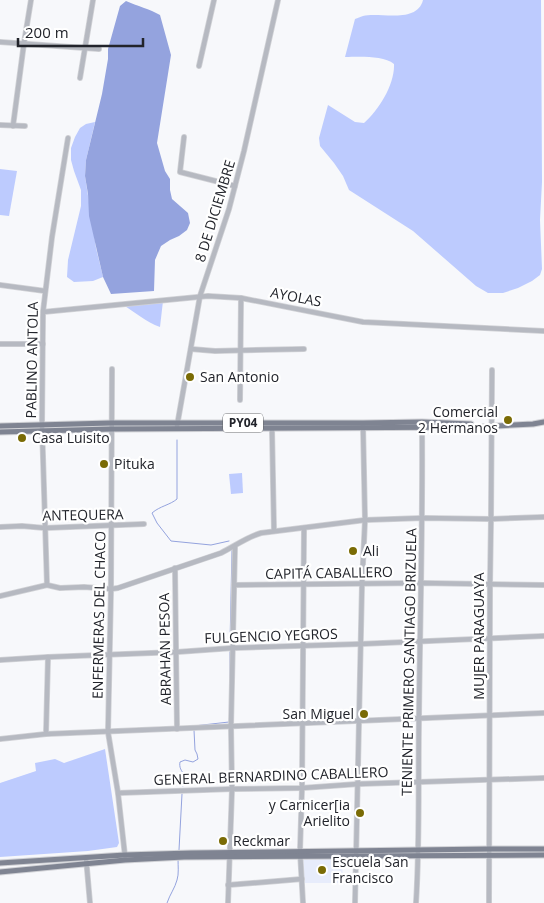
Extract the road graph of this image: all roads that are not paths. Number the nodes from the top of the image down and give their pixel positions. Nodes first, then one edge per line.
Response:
1 (31, 0) edge
2 (93, 0) edge
3 (214, 0) edge
4 (278, 0) edge
5 (0, 42) edge
6 (24, 43) junction
7 (85, 47) junction
8 (99, 49) dead end
9 (199, 66) dead end
10 (80, 78) dead end
11 (0, 125) edge
12 (13, 126) junction
13 (25, 126) dead end
14 (184, 137) dead end
15 (68, 138) dead end
16 (235, 186) junction
17 (0, 285) edge
18 (45, 291) junction
19 (200, 296) junction
20 (241, 298) junction
21 (43, 312) junction
22 (544, 331) edge
23 (0, 344) edge
24 (43, 344) junction
25 (191, 349) junction
26 (304, 349) dead end
27 (240, 350) junction
28 (112, 369) dead end
29 (492, 370) dead end
30 (240, 400) dead end
31 (544, 422) edge
32 (422, 424) junction
33 (0, 426) edge
34 (111, 426) junction
35 (177, 426) junction
36 (363, 426) junction
37 (489, 426) junction
38 (42, 428) junction
39 (272, 429) junction
40 (0, 432) edge
41 (544, 517) edge
42 (423, 518) junction
43 (491, 519) junction
44 (365, 520) junction
45 (144, 524) dead end
46 (112, 526) junction
47 (0, 528) edge
48 (45, 528) junction
49 (304, 528) junction
50 (274, 531) junction
51 (235, 546) junction
52 (175, 568) junction
53 (421, 583) junction
54 (304, 584) junction
55 (362, 584) junction
56 (47, 585) junction
57 (234, 585) junction
58 (490, 585) junction
59 (544, 585) edge
60 (111, 589) junction
61 (0, 596) edge
62 (544, 636) edge
63 (490, 639) junction
64 (420, 642) junction
65 (360, 644) junction
66 (303, 646) junction
67 (234, 648) junction
68 (177, 652) junction
69 (109, 654) junction
70 (48, 657) junction
71 (0, 660) edge
72 (544, 713) edge
73 (490, 716) junction
74 (419, 719) junction
75 (359, 721) junction
76 (302, 723) junction
77 (232, 726) junction
78 (177, 729) junction
79 (108, 732) junction
80 (46, 734) junction
81 (0, 739) edge
82 (544, 778) edge
83 (489, 780) junction
84 (419, 783) junction
85 (358, 784) junction
86 (302, 788) junction
87 (232, 789) junction
88 (118, 793) junction
89 (489, 848) junction
90 (544, 849) edge
91 (419, 852) junction
92 (300, 853) junction
93 (357, 853) junction
94 (230, 854) junction
95 (489, 855) junction
96 (544, 855) edge
97 (125, 858) junction
98 (87, 861) junction
99 (0, 863) edge
100 (0, 872) edge
101 (302, 879) junction
102 (228, 885) junction
103 (90, 903) edge
104 (228, 903) edge
105 (303, 903) edge
106 (356, 903) edge
107 (416, 903) edge
108 (489, 903) edge

1 - 6 street
2 - 7 street
3 - 9 street
4 - 16 street, 8 DE DICIEMBRE
5 - 6 street
6 - 7 street
6 - 12 street
7 - 8 street
7 - 10 street
11 - 12 street
12 - 13 street
14 - 16 street
15 - 18 street, PABLINO ANTOLA
16 - 19 street, 8 DE DICIEMBRE
17 - 18 street
18 - 21 street, PABLINO ANTOLA
19 - 20 street, AYOLAS
19 - 21 street, AYOLAS
19 - 25 street, 8 DE DICIEMBRE
20 - 22 street, AYOLAS
20 - 27 street
21 - 24 street, PABLINO ANTOLA
23 - 24 street
24 - 38 street, PABLINO ANTOLA
25 - 27 street
25 - 35 street, 8 DE DICIEMBRE
26 - 27 street
27 - 30 street
28 - 34 street, ENFERMERAS DEL CHACO
29 - 37 street, MUJER PARAGUAYA
31 - 37 main road, PY04
32 - 36 main road, PY04
32 - 37 main road, PY04
32 - 42 street, TENIENTE PRIMERO SANTIAGO BRIZUELA
33 - 38 main road, PY04
34 - 35 main road, PY04
34 - 38 main road, PY04
34 - 46 street, ENFERMERAS DEL CHACO
35 - 36 main road, PY04
35 - 39 main road, PY04
36 - 39 main road, PY04
36 - 44 street
37 - 43 street, MUJER PARAGUAYA
38 - 40 main road, PY04
38 - 48 street, PABLINO ANTOLA
39 - 50 street
41 - 43 street
42 - 43 street
42 - 44 street
42 - 53 street, TENIENTE PRIMERO SANTIAGO BRIZUELA
43 - 58 street, MUJER PARAGUAYA
44 - 49 street
44 - 55 street
45 - 46 street, ANTEQUERA
46 - 48 street, ANTEQUERA
46 - 60 street, ENFERMERAS DEL CHACO
47 - 48 street, ANTEQUERA
48 - 56 street, PABLINO ANTOLA
49 - 50 street
49 - 54 street
50 - 51 street
51 - 52 street
51 - 57 street
52 - 60 street
52 - 68 street, ABRAHAN PESOA
53 - 55 street, CAPITÁ CABALLERO
53 - 58 street, CAPITÁ CABALLERO
53 - 64 street, TENIENTE PRIMERO SANTIAGO BRIZUELA
54 - 55 street, CAPITÁ CABALLERO
54 - 57 street, CAPITÁ CABALLERO
54 - 66 street
55 - 65 street
56 - 60 street
56 - 61 street
57 - 67 street
58 - 59 street, CAPITÁ CABALLERO
58 - 63 street, MUJER PARAGUAYA
60 - 69 street, ENFERMERAS DEL CHACO
62 - 63 street, FULGENCIO YEGROS
63 - 64 street, FULGENCIO YEGROS
63 - 73 street, MUJER PARAGUAYA
64 - 65 street, FULGENCIO YEGROS
64 - 74 street, TENIENTE PRIMERO SANTIAGO BRIZUELA
65 - 66 street, FULGENCIO YEGROS
65 - 75 street
66 - 67 street, FULGENCIO YEGROS
66 - 76 street
67 - 68 street, FULGENCIO YEGROS
67 - 77 street
68 - 69 street, FULGENCIO YEGROS
68 - 78 street, ABRAHAN PESOA
69 - 70 street, FULGENCIO YEGROS
69 - 79 street, ENFERMERAS DEL CHACO
70 - 71 street, FULGENCIO YEGROS
70 - 80 street
72 - 73 street
73 - 74 street
73 - 83 street, MUJER PARAGUAYA
74 - 75 street
74 - 84 street, TENIENTE PRIMERO SANTIAGO BRIZUELA
75 - 76 street
75 - 85 street
76 - 77 street
76 - 86 street
77 - 78 street
77 - 87 street
78 - 79 street
79 - 80 street
79 - 88 street, ENFERMERAS DEL CHACO
80 - 81 street
82 - 83 street, GENERAL BERNARDINO CABALLERO
83 - 84 street, GENERAL BERNARDINO CABALLERO
83 - 89 street, MUJER PARAGUAYA
84 - 85 street, GENERAL BERNARDINO CABALLERO
84 - 91 street, TENIENTE PRIMERO SANTIAGO BRIZUELA
85 - 86 street, GENERAL BERNARDINO CABALLERO
85 - 93 street
86 - 87 street, GENERAL BERNARDINO CABALLERO
86 - 92 street
87 - 88 street, GENERAL BERNARDINO CABALLERO
87 - 94 street
88 - 97 street, ENFERMERAS DEL CHACO
89 - 90 main road
89 - 91 main road
89 - 95 street, MUJER PARAGUAYA
91 - 93 main road
91 - 95 main road
91 - 107 street, TENIENTE PRIMERO SANTIAGO BRIZUELA
92 - 93 main road
92 - 94 main road
92 - 101 street
93 - 106 street
94 - 97 main road
94 - 102 street
95 - 96 main road
95 - 108 street, MUJER PARAGUAYA
97 - 98 main road
98 - 99 main road
98 - 100 main road
98 - 103 street
101 - 102 street
101 - 105 street
102 - 104 street

